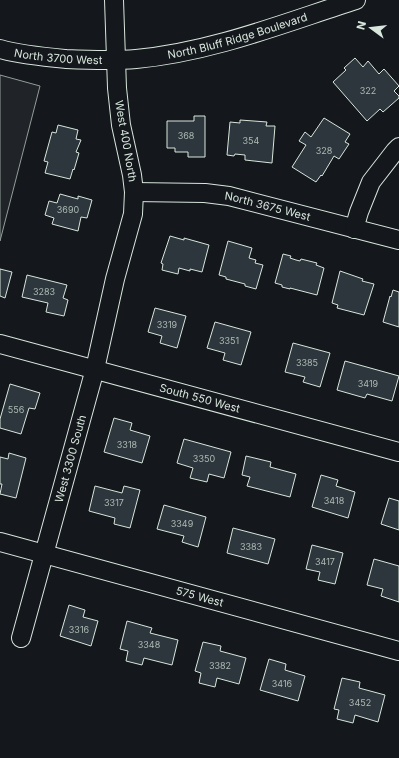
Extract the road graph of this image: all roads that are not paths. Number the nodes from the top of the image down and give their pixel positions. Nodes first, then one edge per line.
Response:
1 (114, 0) edge
2 (356, 0) edge
3 (0, 49) edge
4 (117, 60) junction
5 (399, 147) edge
6 (134, 192) junction
7 (354, 229) junction
8 (399, 240) edge
9 (115, 279) joint
10 (0, 344) edge
11 (94, 369) junction
12 (399, 452) edge
13 (0, 542) edge
14 (43, 554) junction
15 (21, 638) dead end
16 (399, 651) edge

1 - 4 street, West 400 North
2 - 4 street, North Bluff Ridge Boulevard
3 - 4 street, North 3700 West
4 - 6 street, West 400 North
5 - 7 street
6 - 7 street, North 3675 West
6 - 9 street, West 400 North
7 - 8 street, North 3675 West
9 - 11 street, West 3300 South
10 - 11 street, South 550 West
11 - 12 street, South 550 West
11 - 14 street, West 3300 South
13 - 14 street, 575 West
14 - 15 street, West 3300 South
14 - 16 street, 575 West

